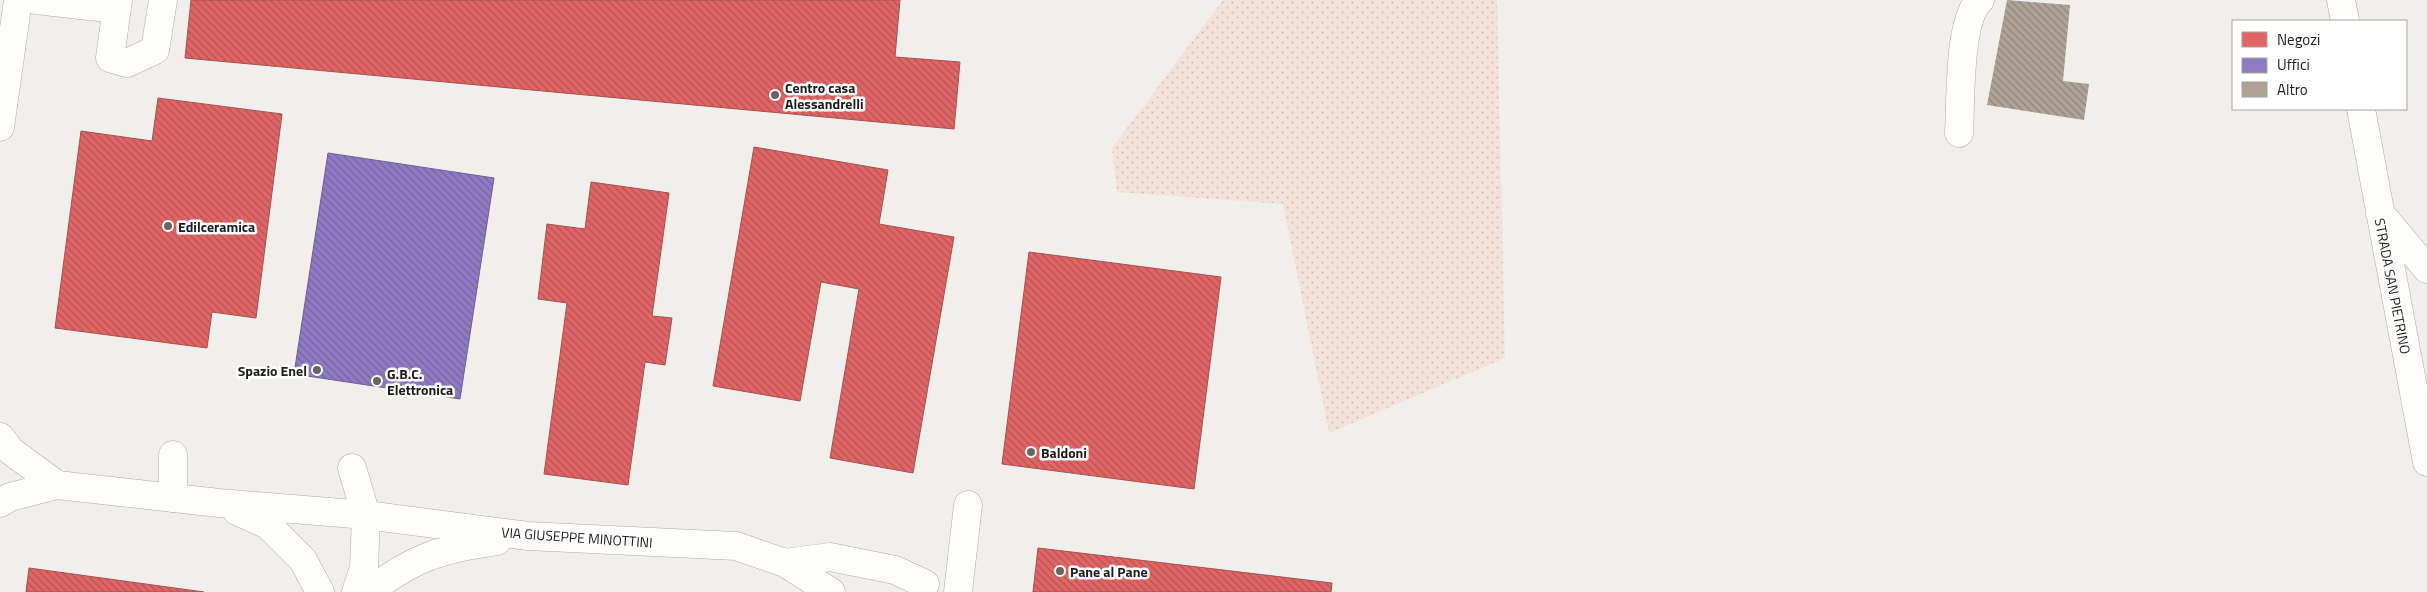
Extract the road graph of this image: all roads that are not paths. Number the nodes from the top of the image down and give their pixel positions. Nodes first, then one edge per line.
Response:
1 (18, 0) edge
2 (36, 0) edge
3 (163, 0) edge
4 (1980, 0) edge
5 (2341, 0) edge
6 (117, 4) edge
7 (2345, 20) edge
8 (2361, 110) edge
9 (0, 127) edge
10 (1959, 133) dead end
11 (2379, 212) junction
12 (2427, 269) edge
13 (0, 437) edge
14 (173, 455) dead end
15 (2427, 462) edge
16 (352, 468) dead end
17 (57, 485) junction
18 (173, 498) junction
19 (219, 503) junction
20 (0, 504) edge
21 (968, 505) dead end
22 (366, 515) junction
23 (528, 536) junction
24 (785, 563) junction
25 (934, 589) edge
26 (320, 592) edge
27 (356, 592) edge
28 (369, 592) edge
29 (831, 592) edge

1 - 9 main road
2 - 6 main road
3 - 6 main road
4 - 10 main road
5 - 7 main road
8 - 11 main road, STRADA SAN PIETRINO
11 - 12 main road
11 - 15 main road, STRADA SAN PIETRINO
13 - 17 main road
14 - 18 main road
16 - 22 main road
17 - 18 main road
17 - 20 main road
18 - 19 main road
19 - 22 main road, VIA GIUSEPPE MINOTTINI
19 - 26 main road
21 - 25 main road
22 - 23 main road, VIA GIUSEPPE MINOTTINI
22 - 27 main road
23 - 24 main road, VIA GIUSEPPE MINOTTINI
23 - 28 main road
24 - 25 main road, VIA GIUSEPPE MINOTTINI
24 - 29 main road, VIA GIUSEPPE MINOTTINI

